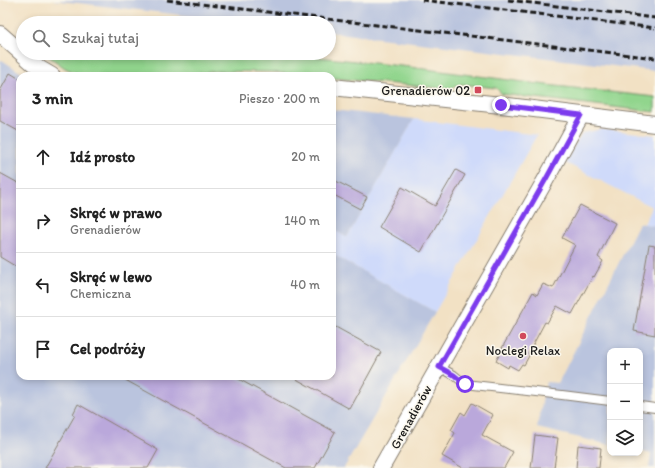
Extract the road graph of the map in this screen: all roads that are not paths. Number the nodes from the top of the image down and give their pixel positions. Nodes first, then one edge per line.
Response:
1 (0, 34) edge
2 (16, 48) edge
3 (30, 60) edge
4 (45, 72) edge
5 (336, 87) edge
6 (581, 115) junction
7 (655, 124) edge
8 (439, 367) junction
9 (607, 401) edge
10 (643, 406) edge
11 (655, 408) edge
12 (381, 468) edge

1 - 2 street
3 - 4 street
5 - 6 street
6 - 7 street
6 - 8 street, Grenadierów
8 - 9 lane
8 - 12 street, Grenadierów
10 - 11 lane

